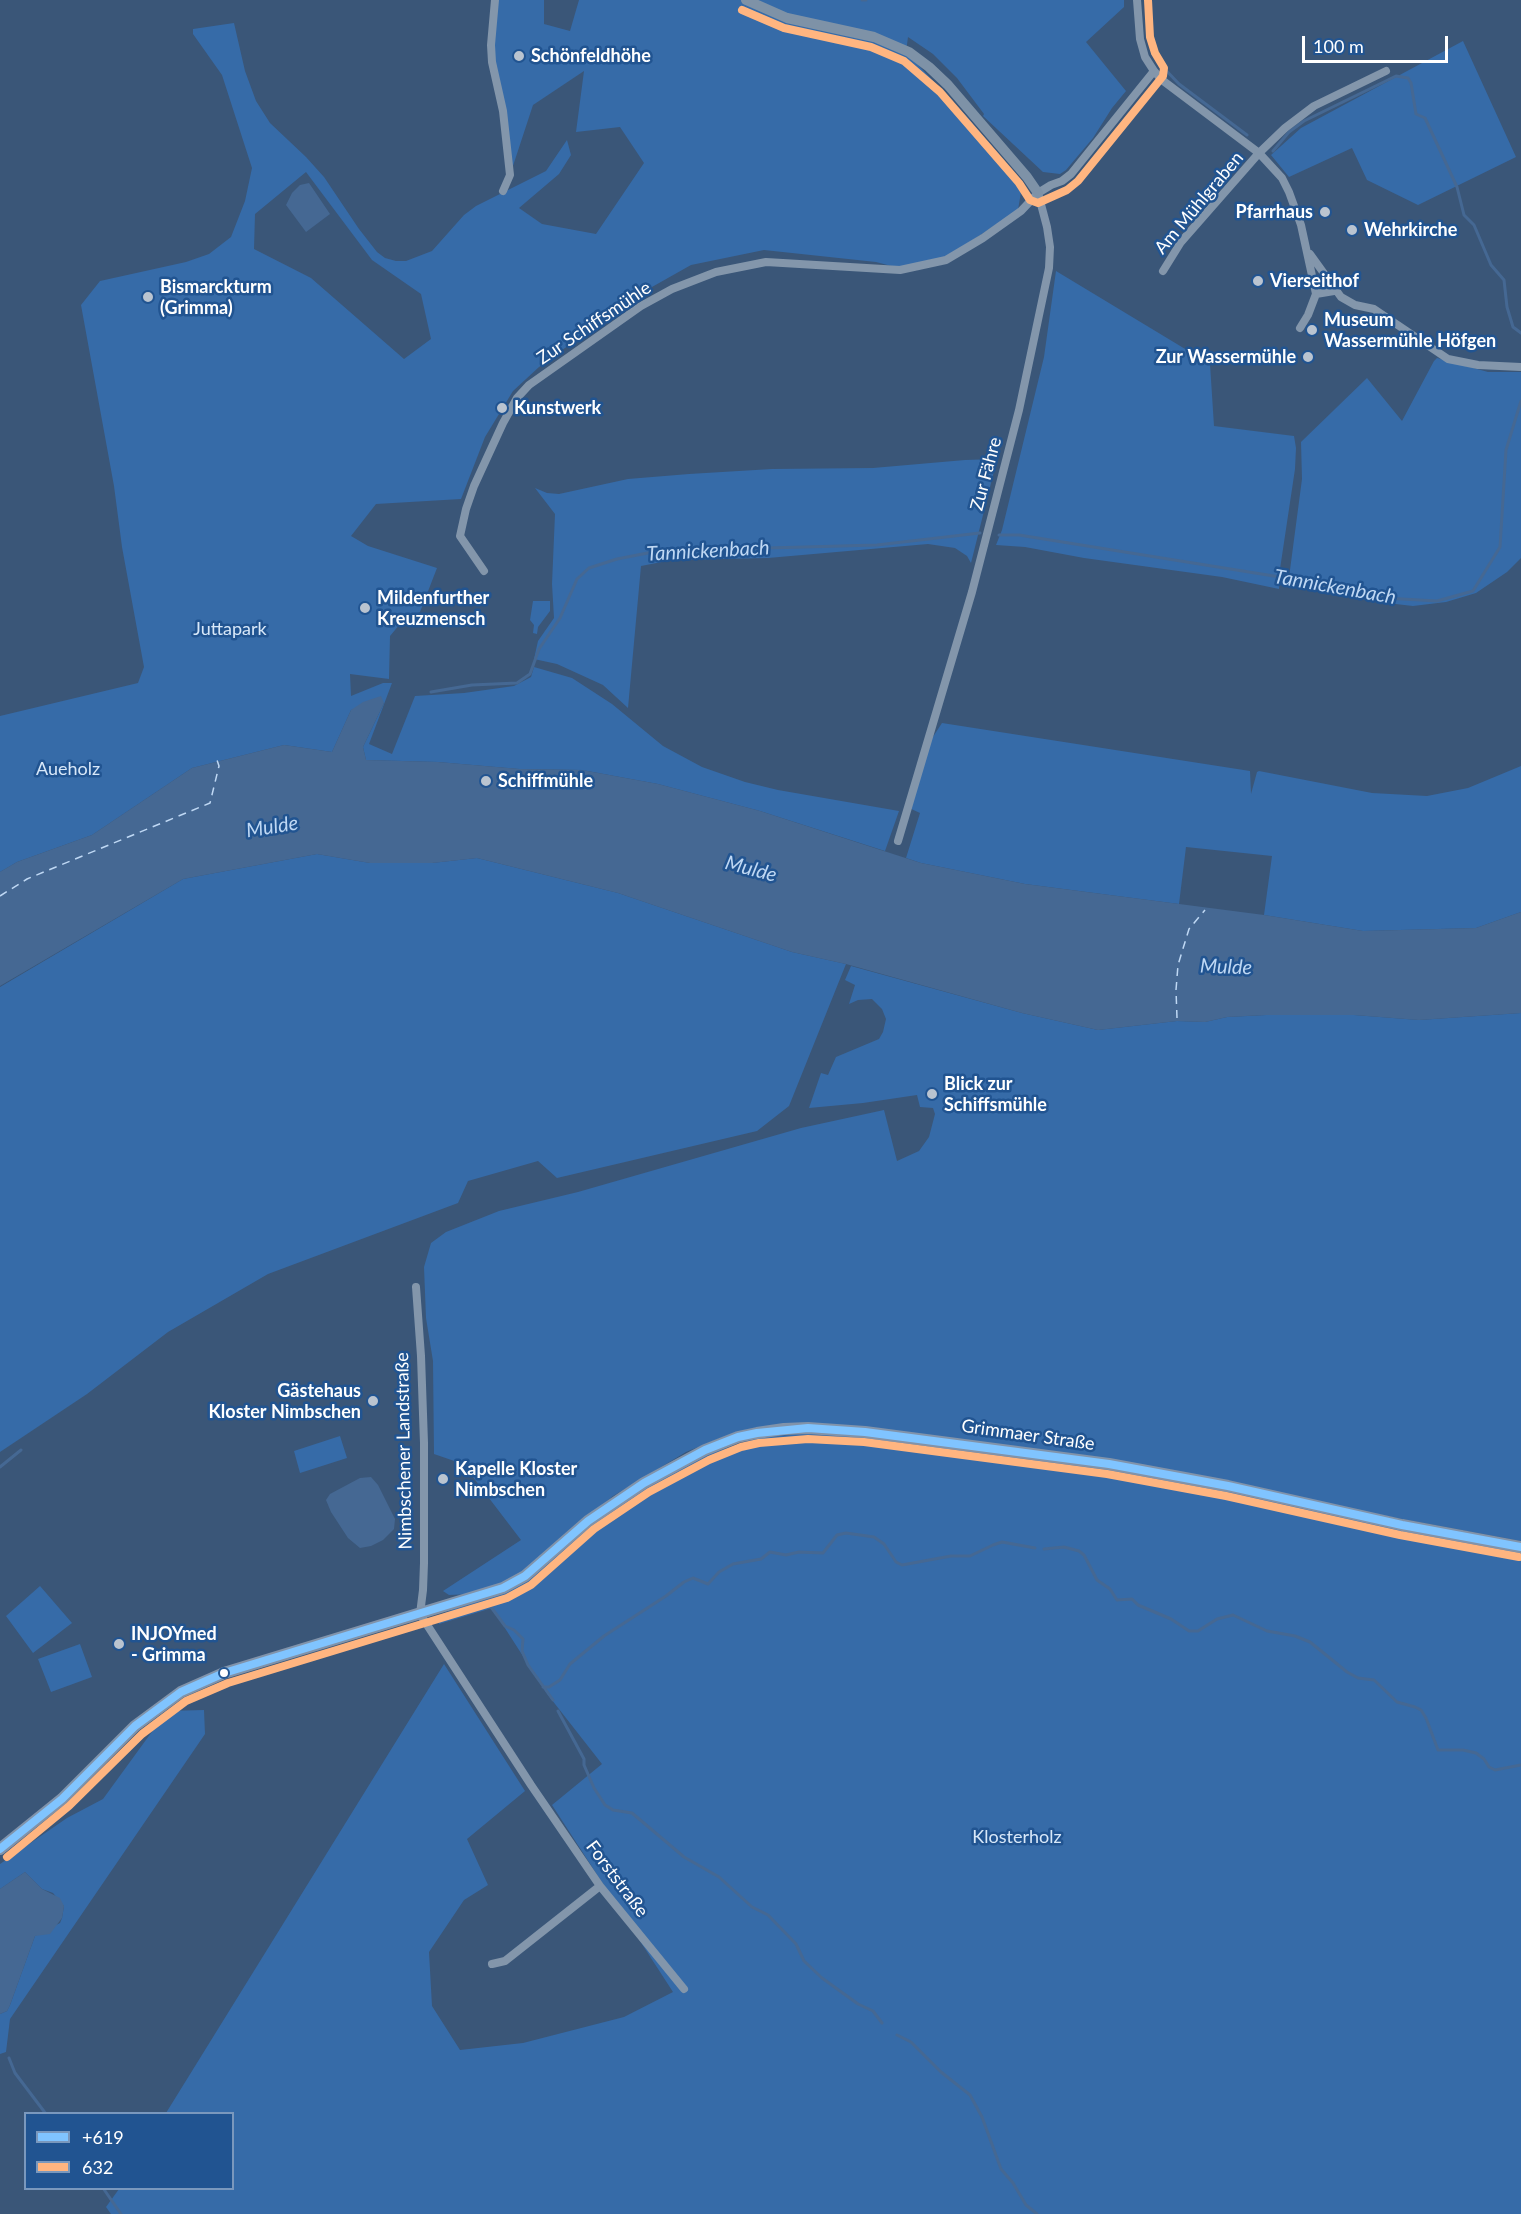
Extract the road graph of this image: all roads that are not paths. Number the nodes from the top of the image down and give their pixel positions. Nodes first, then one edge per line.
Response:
1 (495, 0) edge
2 (746, 0) edge
3 (1137, 0) edge
4 (1154, 71) junction
5 (1386, 71) dead end
6 (1259, 153) junction
7 (503, 191) dead end
8 (1038, 193) junction
9 (1307, 250) junction
10 (1163, 271) dead end
11 (1334, 291) junction
12 (1316, 294) junction
13 (1300, 328) dead end
14 (1521, 367) edge
15 (484, 571) dead end
16 (898, 841) dead end
17 (416, 1287) dead end
18 (1521, 1547) edge
19 (420, 1614) junction
20 (0, 1849) edge
21 (600, 1886) junction
22 (492, 1964) dead end
23 (684, 1989) dead end

1 - 7 street
2 - 8 street, Zur Fähre
3 - 4 street
4 - 6 street
4 - 8 street
5 - 6 street, Am Mühlgraben
6 - 9 street
6 - 10 street, Am Mühlgraben
8 - 15 street, Zur Schiffsmühle
8 - 16 street, Zur Fähre
9 - 11 street
9 - 12 street
11 - 12 street
11 - 14 street
12 - 13 street
17 - 19 street, Nimbschener Landstraße
18 - 19 main road, Grimmaer Straße
19 - 20 main road
19 - 21 street, Forststraße
21 - 22 street
21 - 23 street, Forststraße

